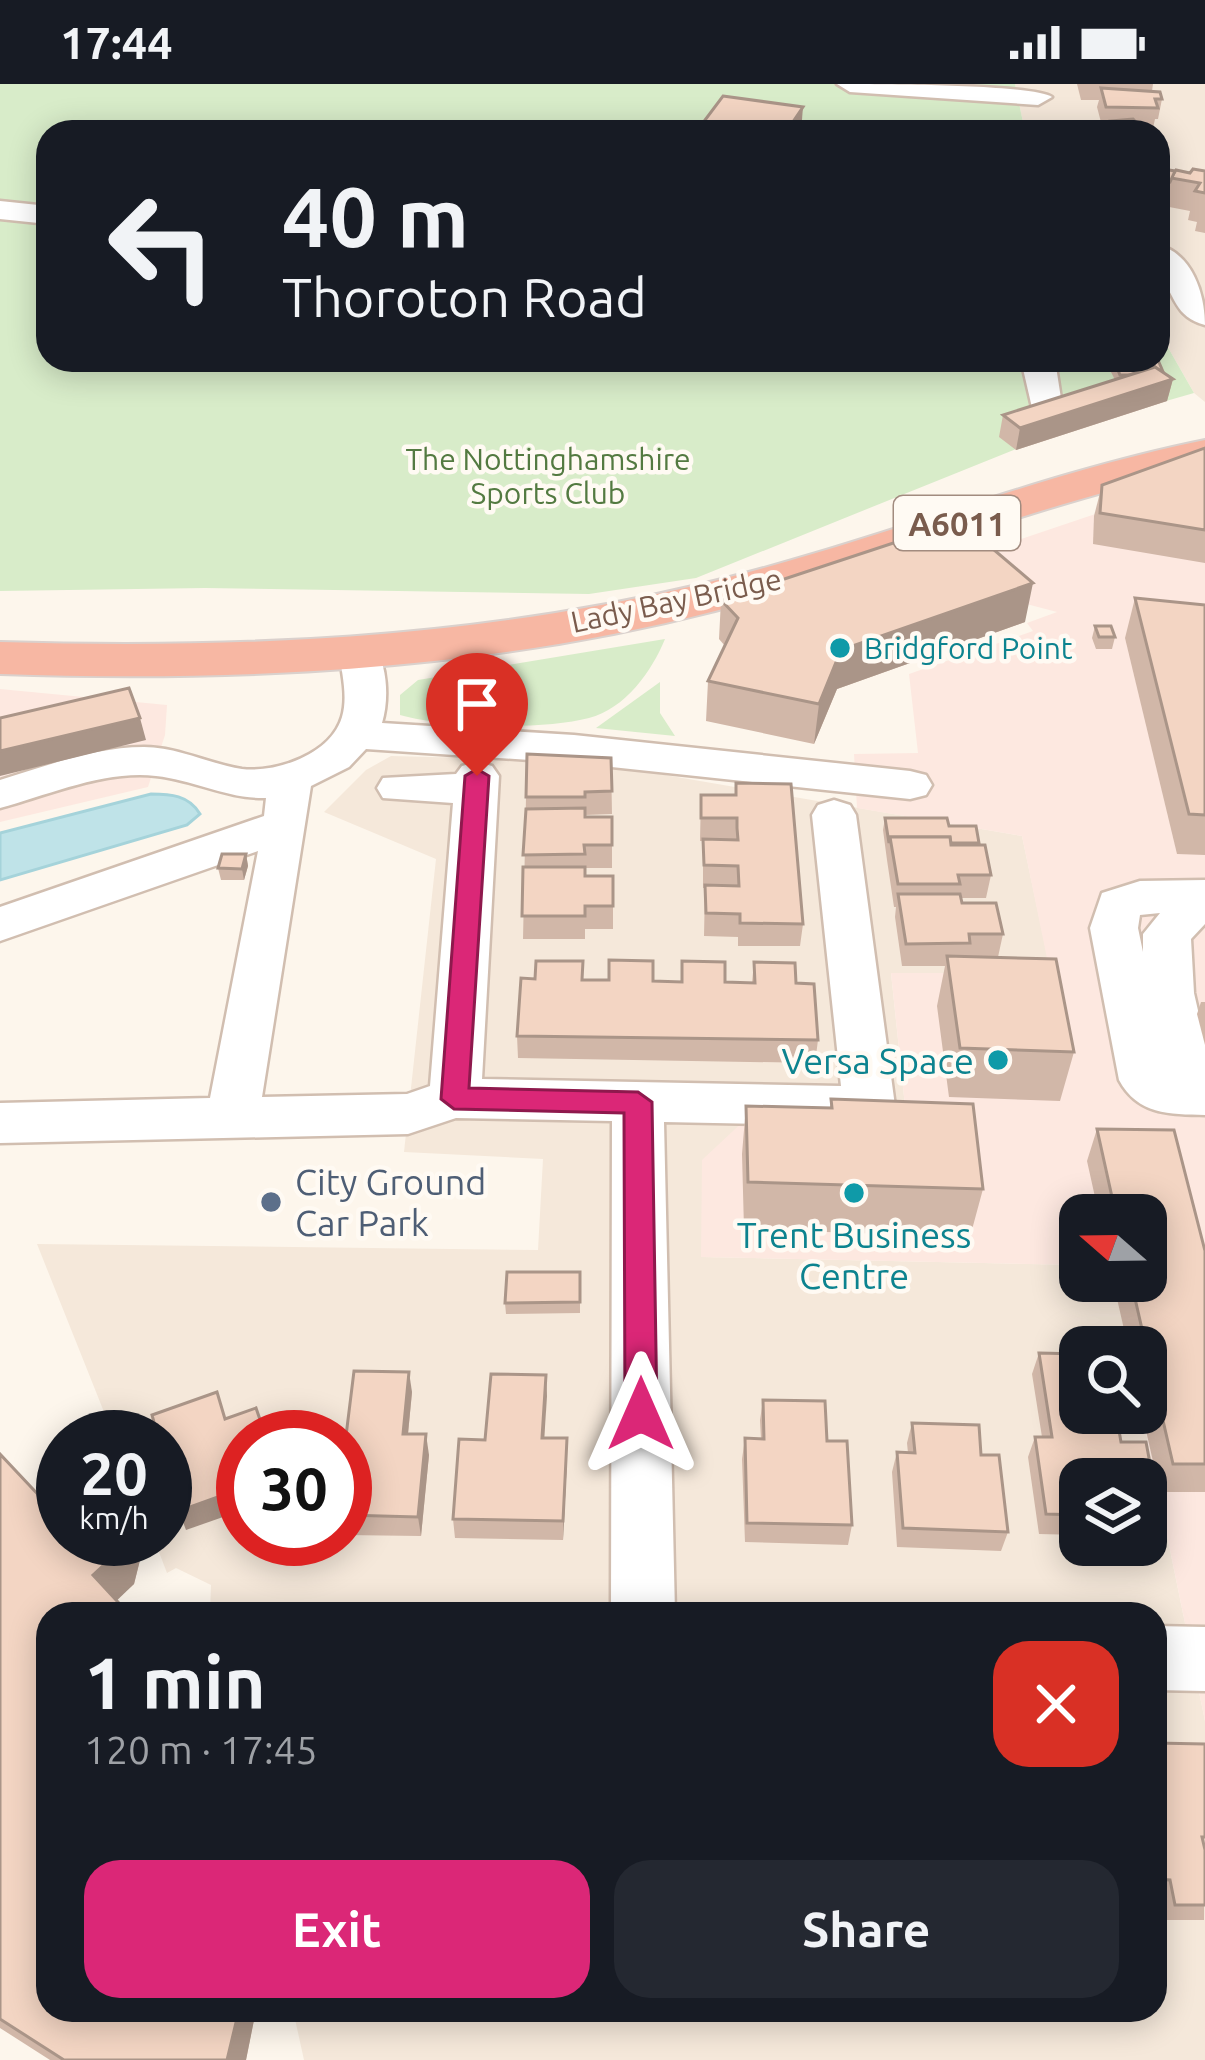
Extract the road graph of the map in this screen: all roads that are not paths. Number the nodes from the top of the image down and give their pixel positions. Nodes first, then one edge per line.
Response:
1 (850, 84) edge
2 (1042, 100) edge
3 (0, 210) edge
4 (36, 214) edge
5 (1170, 272) edge
6 (1189, 301) edge
7 (1040, 372) edge
8 (1045, 405) edge
9 (1205, 428) edge
10 (1205, 454) edge
11 (1122, 469) junction
12 (359, 653) junction
13 (0, 658) edge
14 (356, 735) junction
15 (910, 785) dead end
16 (399, 788) dead end
17 (0, 794) edge
18 (288, 801) junction
19 (834, 815) dead end
20 (1199, 906) edge
21 (0, 924) edge
22 (1205, 1084) edge
23 (1205, 1095) edge
24 (454, 1099) junction
25 (638, 1102) junction
26 (232, 1118) junction
27 (0, 1123) edge
28 (643, 1602) edge
29 (1167, 1658) edge
30 (1205, 1659) edge

1 - 2 street
3 - 4 street
5 - 6 street
7 - 8 street
9 - 11 highway, Lady Bay Bridge / A6011
10 - 11 highway, Lady Bay Bridge / A6011
11 - 12 highway, Lady Bay Bridge / A6011
12 - 13 highway, Lady Bay Bridge / A6011
12 - 14 street
14 - 15 street
14 - 18 street
16 - 24 street
17 - 18 street
18 - 21 street
18 - 26 street
19 - 25 street
20 - 22 street
20 - 23 street
24 - 25 street
24 - 26 street
25 - 28 street
26 - 27 street
29 - 30 street

